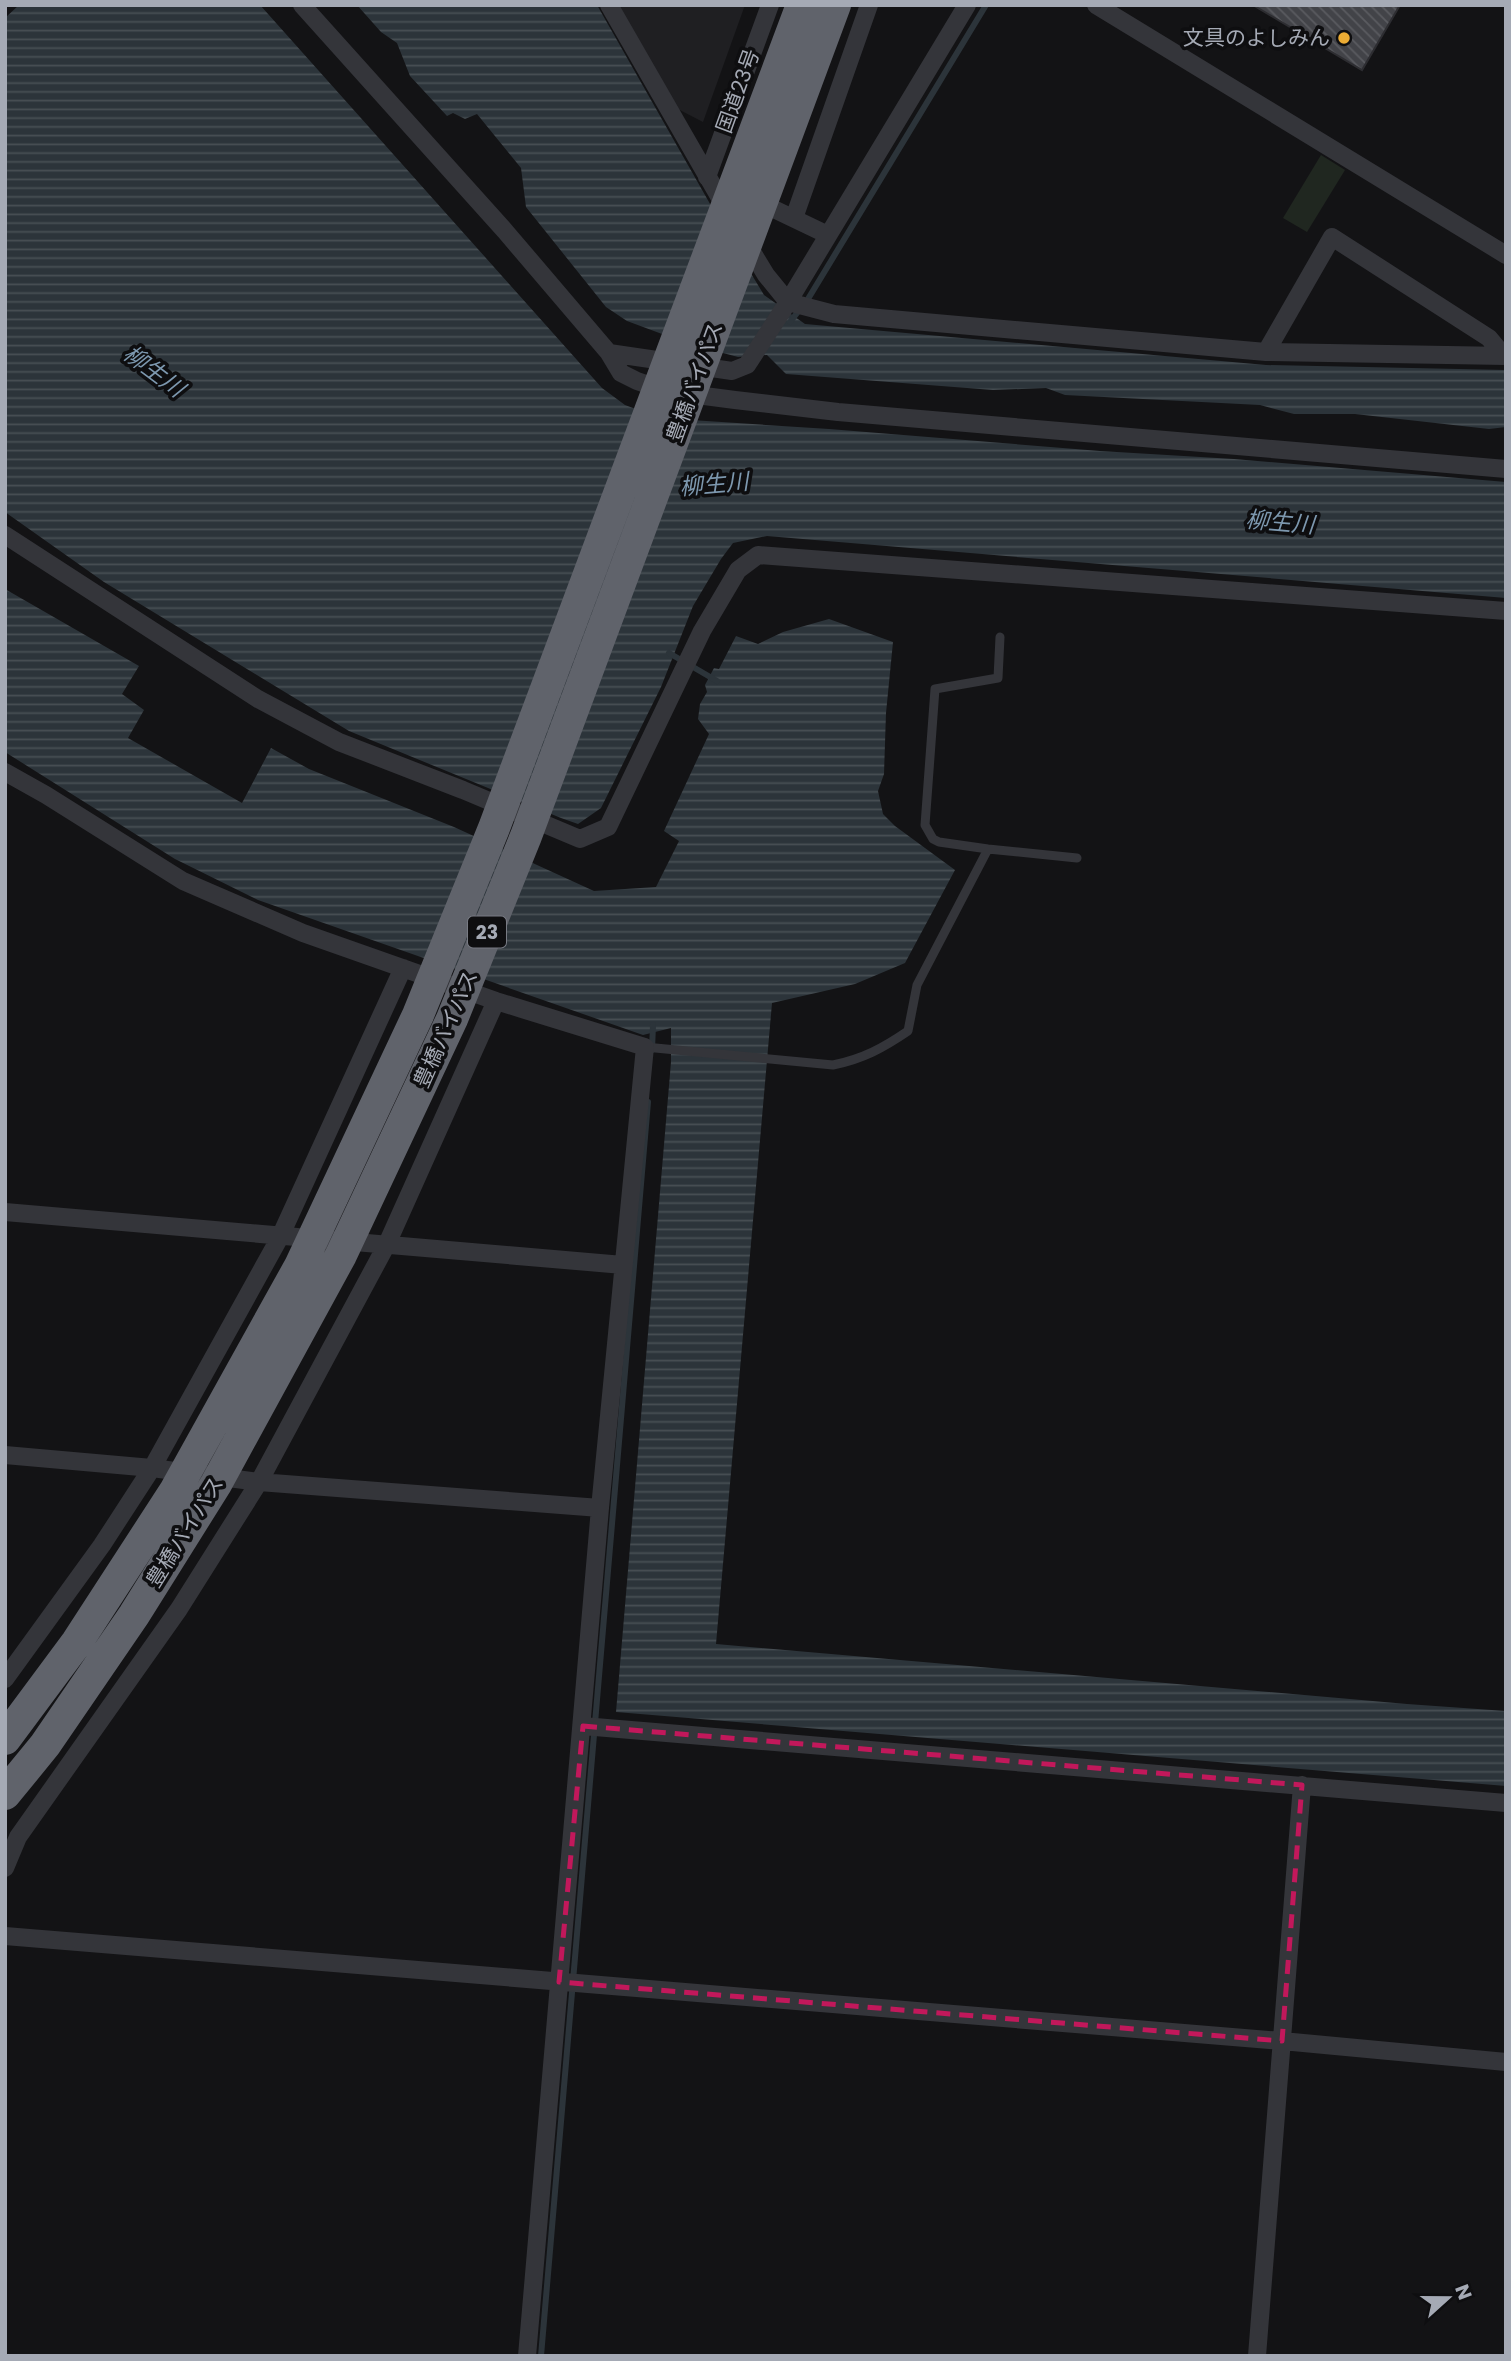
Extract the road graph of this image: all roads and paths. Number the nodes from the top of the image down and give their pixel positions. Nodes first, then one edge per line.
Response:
1 (302, 5) edge
2 (610, 5) edge
3 (770, 5) edge
4 (802, 5) edge
5 (835, 5) edge
6 (870, 5) edge
7 (967, 5) edge
8 (1096, 5) edge
9 (707, 177) junction
10 (794, 218) junction
11 (828, 234) junction
12 (1506, 255) edge
13 (789, 303) junction
14 (1266, 352) junction
15 (609, 353) junction
16 (1505, 356) edge
17 (1506, 468) edge
18 (5, 535) edge
19 (1506, 611) edge
20 (1000, 637) dead end
21 (5, 772) edge
22 (988, 849) junction
23 (1077, 858) dead end
24 (403, 968) junction
25 (496, 1002) junction
26 (646, 1047) junction
27 (5, 1212) edge
28 (280, 1237) junction
29 (387, 1244) junction
30 (623, 1265) junction
31 (5, 1455) edge
32 (152, 1468) junction
33 (259, 1482) junction
34 (600, 1508) junction
35 (5, 1679) edge
36 (584, 1727) junction
37 (5, 1739) edge
38 (1302, 1785) junction
39 (5, 1794) edge
40 (1506, 1803) edge
41 (5, 1868) edge
42 (5, 1936) edge
43 (560, 1982) junction
44 (1282, 2041) junction
45 (1506, 2062) edge
46 (527, 2356) edge
47 (1257, 2356) edge

1 - 15 street
2 - 9 street
3 - 9 street, 国道23号
4 - 37 highway, 豊橋バイパス / 23, bridge
5 - 39 highway, 豊橋バイパス / 23, bridge
6 - 10 street
7 - 11 street
8 - 12 street
9 - 10 street
9 - 13 street
10 - 11 street
11 - 13 street
13 - 14 street
13 - 15 street
14 - 16 street
14 - 16 street
15 - 17 street
18 - 19 street
20 - 22 lane
21 - 24 street
22 - 23 lane
22 - 26 lane
24 - 25 street
24 - 28 street
25 - 26 street
25 - 29 street
26 - 30 street
27 - 28 street
28 - 29 street
28 - 32 street
29 - 30 street
29 - 33 street
30 - 34 street
31 - 32 street
32 - 33 street
32 - 35 street
33 - 34 street
33 - 41 street
34 - 36 street
36 - 38 street
36 - 43 street
38 - 40 street
38 - 44 street
42 - 43 street
43 - 44 street
43 - 46 street
44 - 45 street
44 - 47 street

